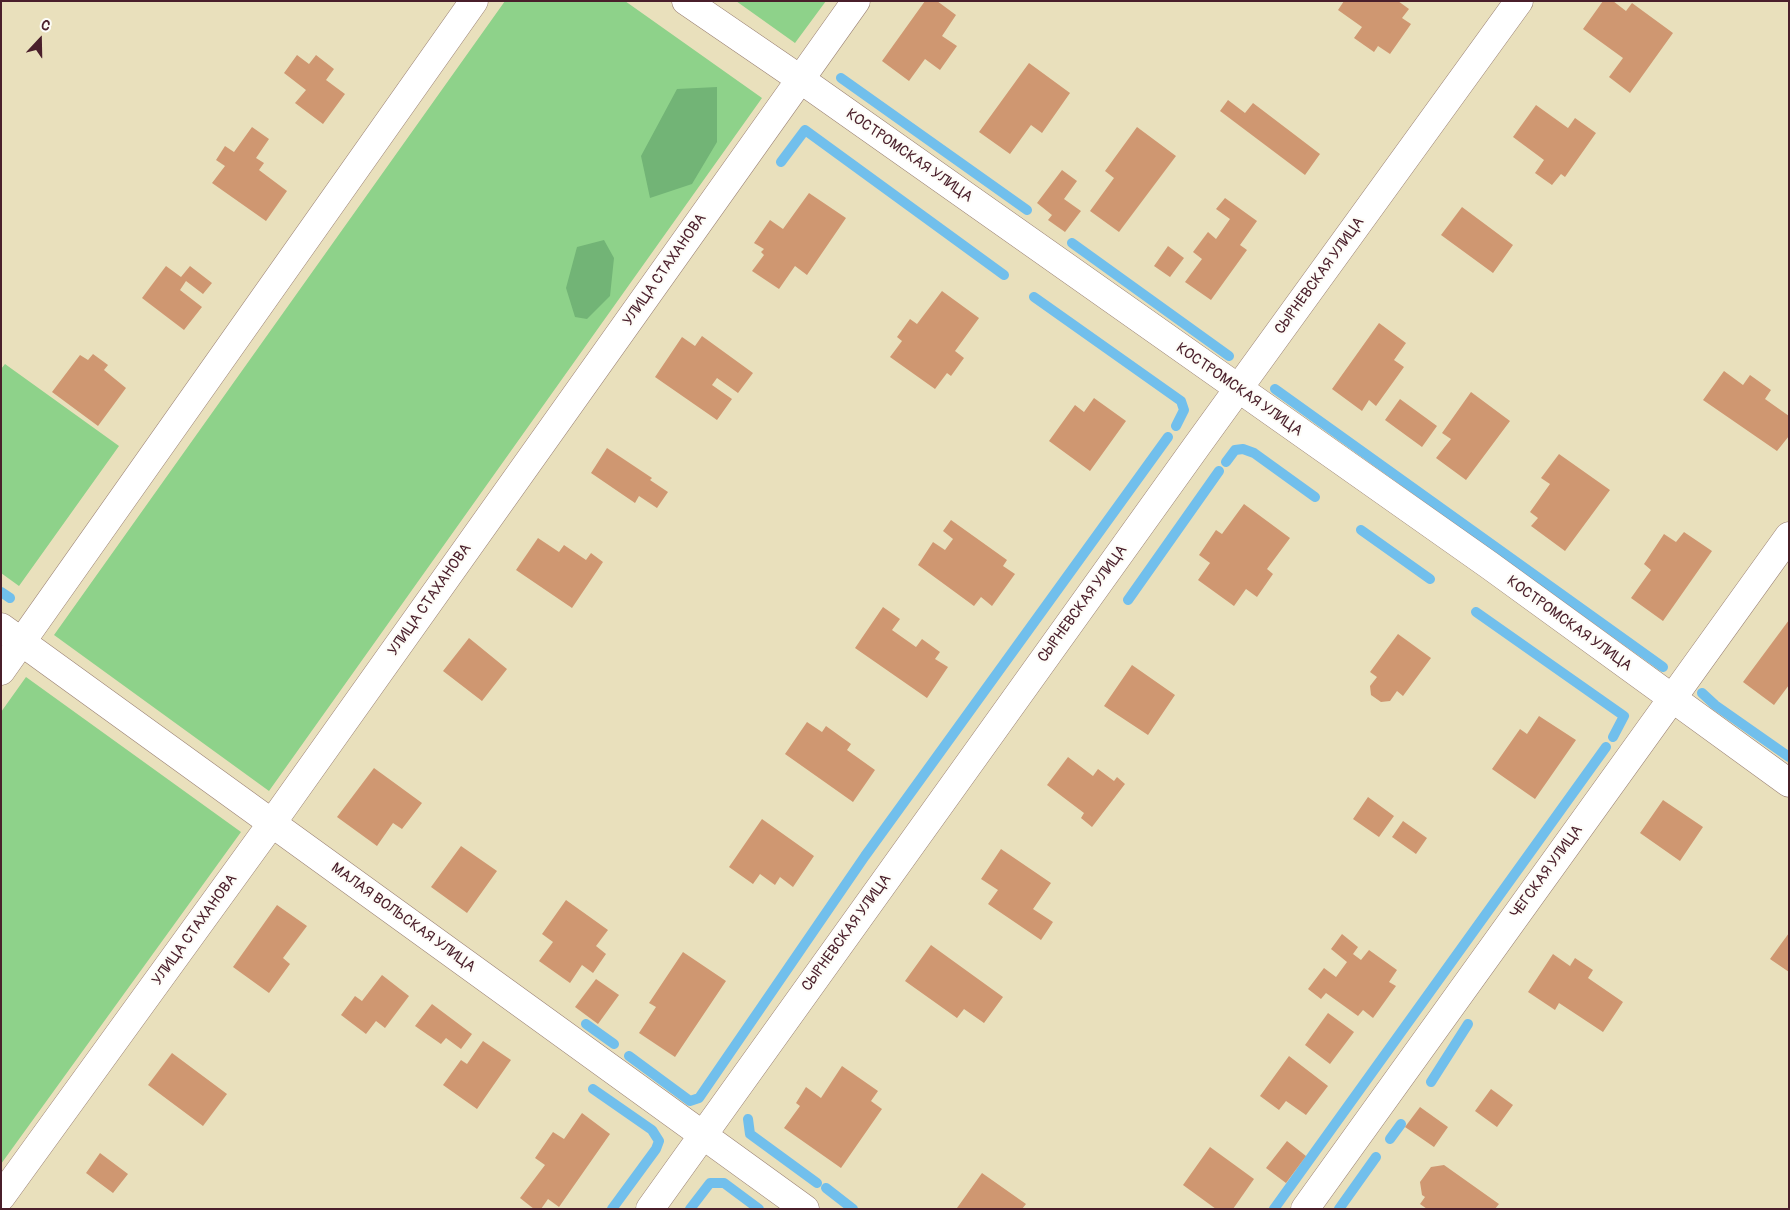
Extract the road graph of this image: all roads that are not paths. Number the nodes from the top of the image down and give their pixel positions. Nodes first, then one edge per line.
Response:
1 (474, 1) edge
2 (686, 1) edge
3 (856, 1) edge
4 (1518, 1) edge
5 (800, 79) junction
6 (1239, 390) junction
7 (1789, 536) edge
8 (12, 634) edge
9 (1, 671) edge
10 (1672, 699) junction
11 (1789, 783) edge
12 (272, 823) junction
13 (702, 1136) junction
14 (1, 1197) edge
15 (650, 1209) edge
16 (805, 1209) edge
17 (1305, 1209) edge

1 - 8 street
2 - 5 street, КОСТРОМСКАЯ УЛИЦА
3 - 5 street, УЛИЦА СТАХАНОВА
4 - 6 street, СЫРНЕВСКАЯ УЛИЦА
5 - 6 street, КОСТРОМСКАЯ УЛИЦА
5 - 12 street, УЛИЦА СТАХАНОВА
6 - 10 street, КОСТРОМСКАЯ УЛИЦА
6 - 13 street, СЫРНЕВСКАЯ УЛИЦА
7 - 10 street, ЧЕГСКАЯ УЛИЦА
8 - 9 street
8 - 12 street, МАЛАЯ ВОЛЬСКАЯ УЛИЦА
10 - 11 street, КОСТРОМСКАЯ УЛИЦА
10 - 17 street, ЧЕГСКАЯ УЛИЦА
12 - 13 street, МАЛАЯ ВОЛЬСКАЯ УЛИЦА
12 - 14 street, УЛИЦА СТАХАНОВА
13 - 15 street, СЫРНЕВСКАЯ УЛИЦА
13 - 16 street, МАЛАЯ ВОЛЬСКАЯ УЛИЦА

